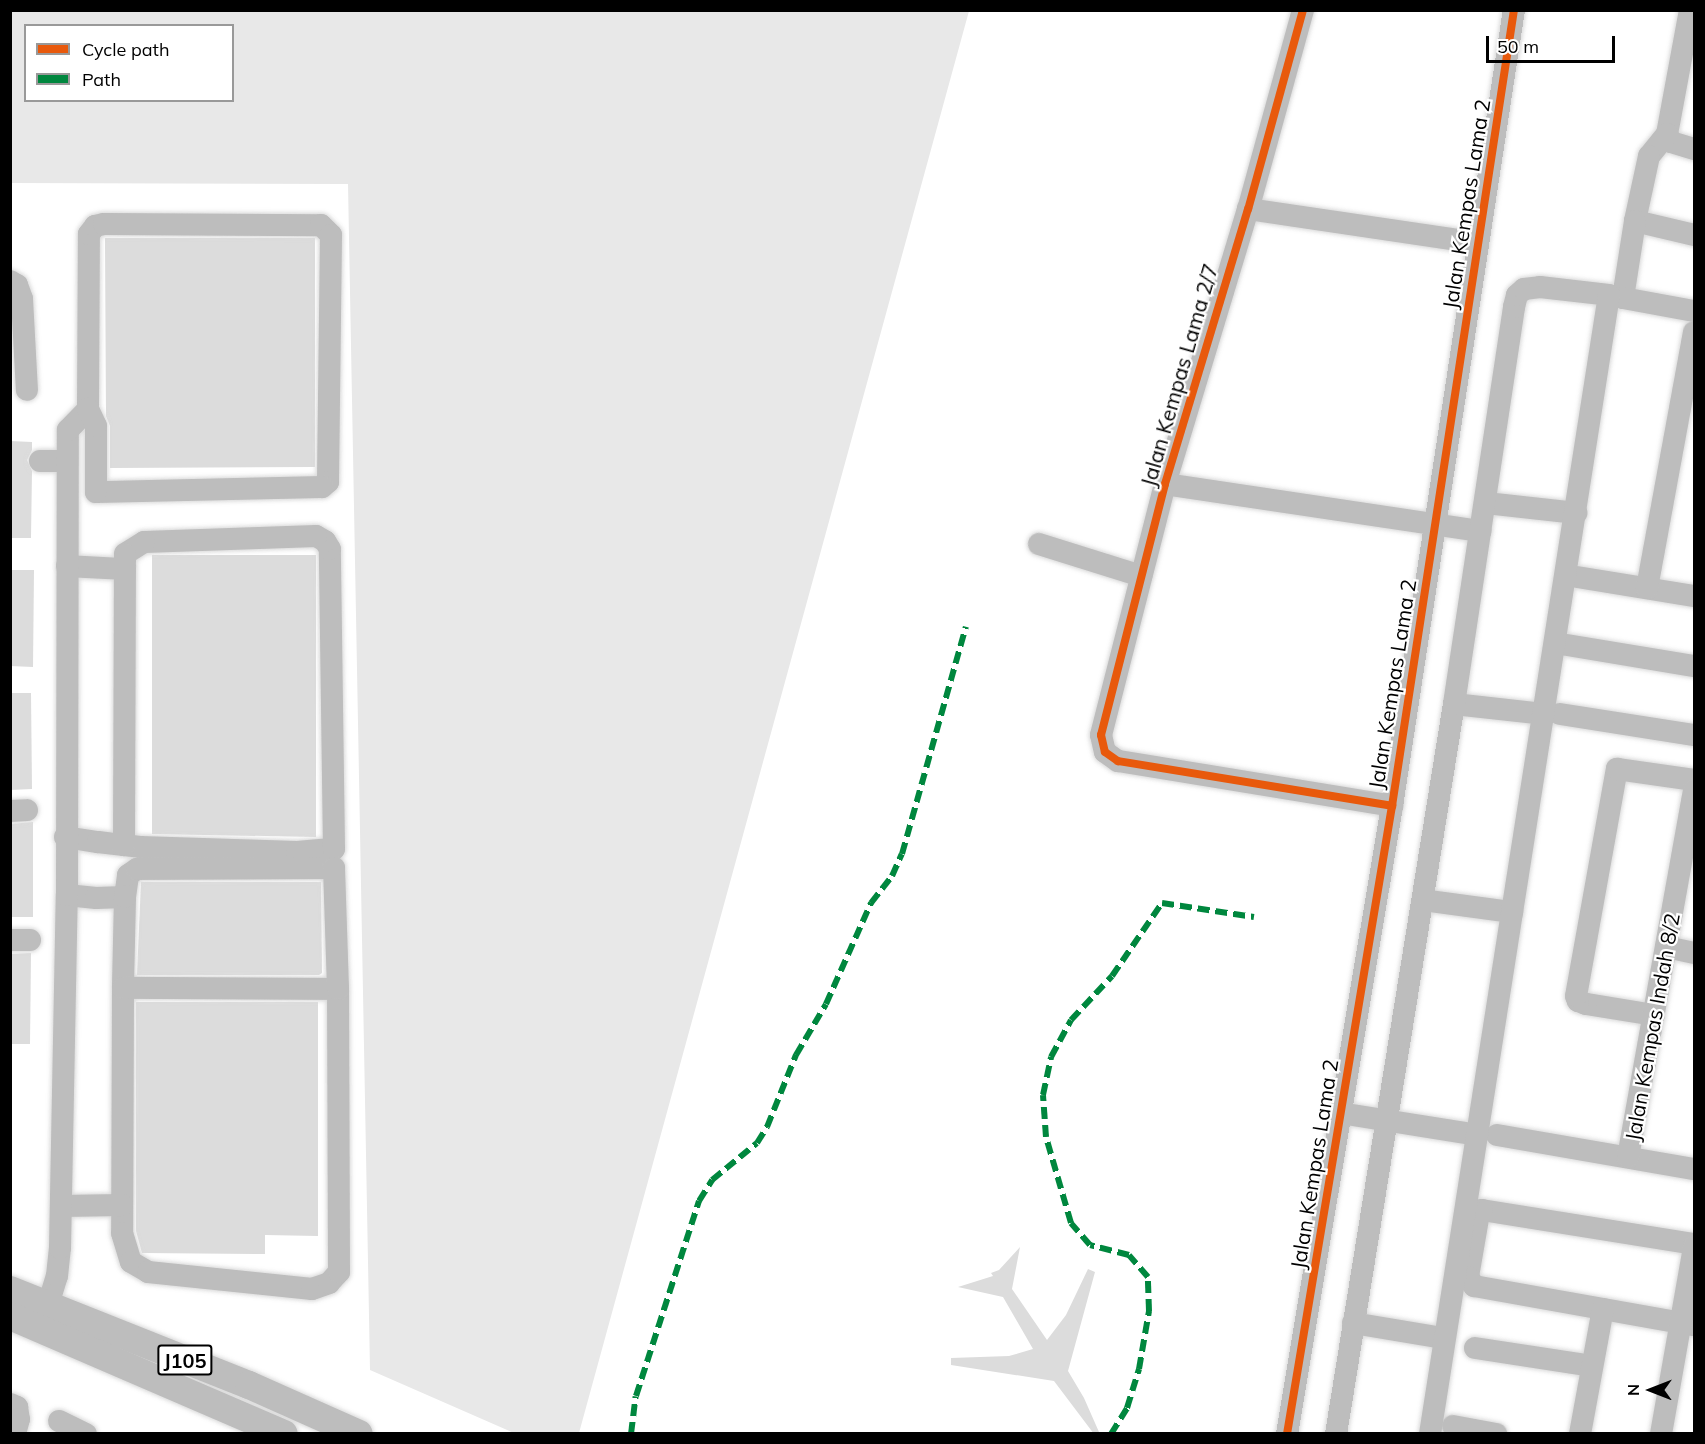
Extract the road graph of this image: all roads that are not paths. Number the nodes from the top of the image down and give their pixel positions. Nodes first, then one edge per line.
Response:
1 (1303, 10) edge
2 (1514, 10) edge
3 (1690, 10) edge
4 (1666, 134) junction
5 (1695, 149) edge
6 (1248, 209) junction
7 (1635, 221) junction
8 (1695, 235) edge
9 (1478, 243) junction
10 (10, 281) edge
11 (1616, 296) junction
12 (1695, 311) edge
13 (1695, 332) edge
14 (27, 390) dead end
15 (88, 409) junction
16 (40, 461) dead end
17 (67, 461) junction
18 (1165, 484) junction
19 (67, 492) junction
20 (96, 492) junction
21 (1486, 502) junction
22 (1576, 513) junction
23 (1435, 523) junction
24 (1481, 531) junction
25 (1039, 544) dead end
26 (67, 566) junction
27 (125, 569) junction
28 (1141, 576) junction
29 (1577, 577) dead end
30 (1647, 588) junction
31 (1695, 596) edge
32 (1567, 645) dead end
33 (1695, 666) edge
34 (1455, 704) junction
35 (1552, 714) junction
36 (1695, 735) edge
37 (1695, 780) edge
38 (1695, 790) edge
39 (1392, 806) junction
40 (65, 837) junction
41 (124, 845) junction
42 (334, 859) junction
43 (67, 895) junction
44 (125, 897) junction
45 (1423, 900) junction
46 (1512, 912) junction
47 (1666, 947) junction
48 (1695, 953) edge
49 (123, 988) junction
50 (338, 989) junction
51 (1654, 1015) junction
52 (1340, 1113) junction
53 (1386, 1122) junction
54 (1487, 1135) junction
55 (1628, 1157) junction
56 (1695, 1169) edge
57 (122, 1205) junction
58 (61, 1206) junction
59 (1695, 1246) edge
60 (10, 1290) edge
61 (48, 1305) junction
62 (1603, 1309) junction
63 (10, 1316) edge
64 (1353, 1323) junction
65 (1688, 1324) edge
66 (1443, 1338) junction
67 (1475, 1348) dead end
68 (1592, 1366) junction
69 (10, 1404) edge
70 (59, 1421) dead end
71 (1453, 1426) dead end
72 (273, 1431) edge
73 (15, 1434) edge
74 (86, 1434) edge
75 (359, 1434) edge
76 (1287, 1434) edge
77 (1336, 1434) edge
78 (1430, 1434) edge
79 (1496, 1434) edge
80 (1580, 1434) edge
81 (1661, 1434) edge

1 - 6 street, Jalan Kempas Lama 2/7
2 - 9 street, Jalan Kempas Lama 2
3 - 4 street
4 - 5 street
4 - 7 street
6 - 9 street
6 - 18 street, Jalan Kempas Lama 2/7
7 - 8 street
7 - 11 street
9 - 23 street, Jalan Kempas Lama 2
10 - 14 street
11 - 12 street
11 - 21 street
11 - 22 street
13 - 30 street
15 - 17 street
15 - 20 street
15 - 20 street
16 - 17 street
17 - 19 street
18 - 23 street
18 - 28 street, Jalan Kempas Lama 2/7
19 - 20 street
19 - 26 street
21 - 22 street
21 - 24 street
22 - 35 street
23 - 24 street
23 - 39 street, Jalan Kempas Lama 2
24 - 34 street
25 - 28 street
26 - 27 street
26 - 40 street
27 - 41 street
27 - 42 street
28 - 39 street, Jalan Kempas Lama 2/7
29 - 30 street
30 - 31 street
32 - 33 street
34 - 35 street
34 - 45 street
35 - 36 street
35 - 46 street
37 - 51 street
38 - 47 street, Jalan Kempas Indah 8/2
39 - 52 street, Jalan Kempas Lama 2
40 - 41 street
40 - 43 street
41 - 42 street
42 - 44 street
42 - 50 street
43 - 44 street
43 - 58 street
44 - 49 street
45 - 46 street
45 - 53 street
46 - 54 street
47 - 48 street
47 - 51 street, Jalan Kempas Indah 8/2
49 - 50 street
49 - 57 street
50 - 57 street
51 - 55 street, Jalan Kempas Indah 8/2
52 - 53 street
52 - 76 street, Jalan Kempas Lama 2
53 - 54 street
53 - 64 street
54 - 55 street
54 - 66 street
55 - 56 street
57 - 58 street
58 - 61 street
59 - 62 street
59 - 65 street
60 - 61 main road, J105
61 - 75 main road, J105
62 - 65 street
62 - 68 street
63 - 72 main road, J105
64 - 66 street
64 - 77 street
65 - 81 street
66 - 78 street
67 - 68 street
68 - 80 street
69 - 73 street
70 - 74 street
71 - 79 street

